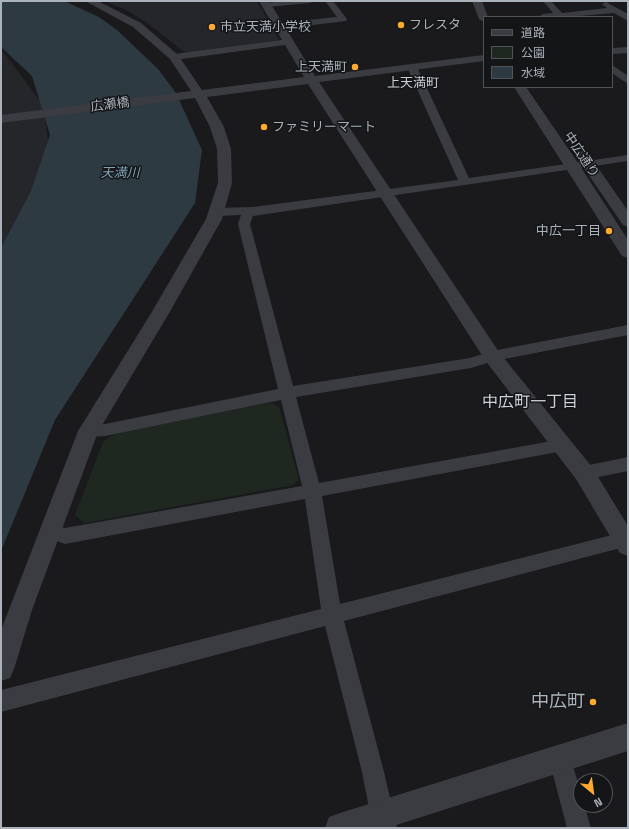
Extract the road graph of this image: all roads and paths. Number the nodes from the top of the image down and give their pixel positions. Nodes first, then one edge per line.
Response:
1 (90, 1) edge
2 (310, 1) edge
3 (329, 1) edge
4 (477, 1) edge
5 (547, 1) edge
6 (602, 1) edge
7 (265, 3) edge
8 (614, 10) junction
9 (483, 16) edge
10 (561, 16) edge
11 (628, 18) edge
12 (280, 26) junction
13 (289, 42) junction
14 (628, 50) edge
15 (613, 51) edge
16 (174, 57) junction
17 (483, 58) edge
18 (412, 67) junction
19 (613, 69) edge
20 (313, 80) junction
21 (628, 81) edge
22 (521, 88) edge
23 (536, 88) edge
24 (199, 94) junction
25 (1, 119) edge
26 (628, 158) edge
27 (580, 165) junction
28 (465, 182) junction
29 (387, 194) junction
30 (231, 217) junction
31 (628, 222) edge
32 (628, 253) edge
33 (628, 330) edge
34 (492, 356) junction
35 (286, 393) junction
36 (88, 431) junction
37 (563, 445) junction
38 (628, 464) edge
39 (584, 473) junction
40 (312, 492) junction
41 (51, 532) junction
42 (626, 543) edge
43 (332, 614) junction
44 (1, 669) edge
45 (1, 701) edge
46 (628, 737) edge
47 (560, 759) junction
48 (383, 821) edge
49 (340, 828) edge
50 (579, 828) edge

1 - 16 street
2 - 7 street
3 - 12 street
4 - 9 street
5 - 10 street
6 - 8 street
7 - 12 street
8 - 10 street
8 - 11 street
12 - 13 street
13 - 16 street
13 - 20 street
14 - 15 street
16 - 24 street
17 - 18 street, 広瀬橋
18 - 20 street, 広瀬橋
18 - 28 street
19 - 21 street
20 - 24 street, 広瀬橋
20 - 29 street
22 - 27 street
23 - 27 street, 中広通り
24 - 25 street, 広瀬橋
24 - 30 street
26 - 27 street
27 - 28 street
27 - 31 street, 中広通り
27 - 32 street
28 - 29 street
29 - 30 street
29 - 34 street
30 - 35 street
30 - 36 street
33 - 34 street
34 - 35 street
34 - 37 street
35 - 36 street
35 - 40 street
36 - 41 street
37 - 39 street
37 - 40 street
38 - 39 street
39 - 42 street
40 - 41 street
40 - 43 street
41 - 44 street
42 - 43 street
43 - 45 street
43 - 48 street
46 - 47 street
47 - 48 street
47 - 50 street
48 - 49 street

